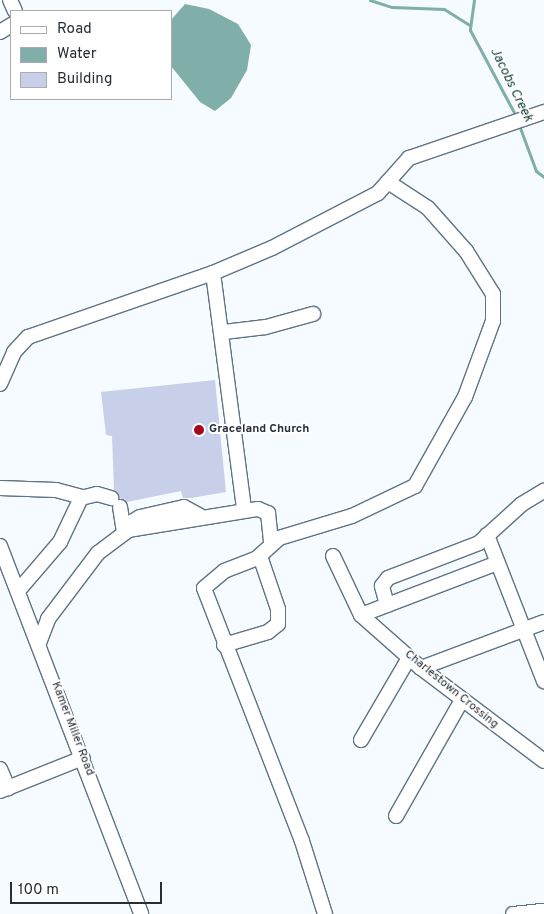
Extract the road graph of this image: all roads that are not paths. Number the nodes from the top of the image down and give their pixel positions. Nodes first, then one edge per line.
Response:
1 (544, 112) edge
2 (388, 182) junction
3 (214, 273) junction
4 (313, 314) dead end
5 (225, 338) junction
6 (0, 384) edge
7 (0, 488) edge
8 (544, 492) edge
9 (82, 497) junction
10 (244, 510) junction
11 (124, 529) junction
12 (487, 535) junction
13 (0, 546) edge
14 (265, 551) junction
15 (333, 556) dead end
16 (497, 563) junction
17 (18, 591) junction
18 (24, 605) junction
19 (387, 605) junction
20 (57, 607) junction
21 (361, 615) junction
22 (544, 622) edge
23 (524, 629) junction
24 (39, 643) junction
25 (224, 645) junction
26 (409, 658) junction
27 (421, 668) junction
28 (544, 681) edge
29 (462, 700) junction
30 (361, 740) dead end
31 (83, 758) junction
32 (544, 761) edge
33 (0, 769) edge
34 (4, 790) edge
35 (396, 816) dead end
36 (544, 911) edge
37 (141, 914) edge
38 (325, 914) edge
39 (513, 914) edge

1 - 2 street
2 - 3 street
2 - 14 street
3 - 5 street
3 - 6 street
4 - 5 street
5 - 10 street
7 - 9 street
8 - 12 street
9 - 11 street
9 - 17 street
10 - 11 street
10 - 14 street
11 - 20 street
12 - 16 street
12 - 19 street
13 - 17 street, Kamer Miller Road
14 - 25 street
14 - 25 street
15 - 21 street
16 - 19 street
16 - 23 street
17 - 18 street, Kamer Miller Road
18 - 20 street
18 - 24 street, Kamer Miller Road
19 - 21 street
20 - 24 street
21 - 26 street, Charlestown Crossing
22 - 23 street
23 - 27 street
23 - 28 street
24 - 31 street, Kamer Miller Road
25 - 38 street
26 - 27 street, Charlestown Crossing
26 - 30 street
27 - 29 street, Charlestown Crossing
29 - 32 street, Charlestown Crossing
29 - 35 street
31 - 34 street
31 - 37 street, Kamer Miller Road
33 - 34 street
36 - 39 street

